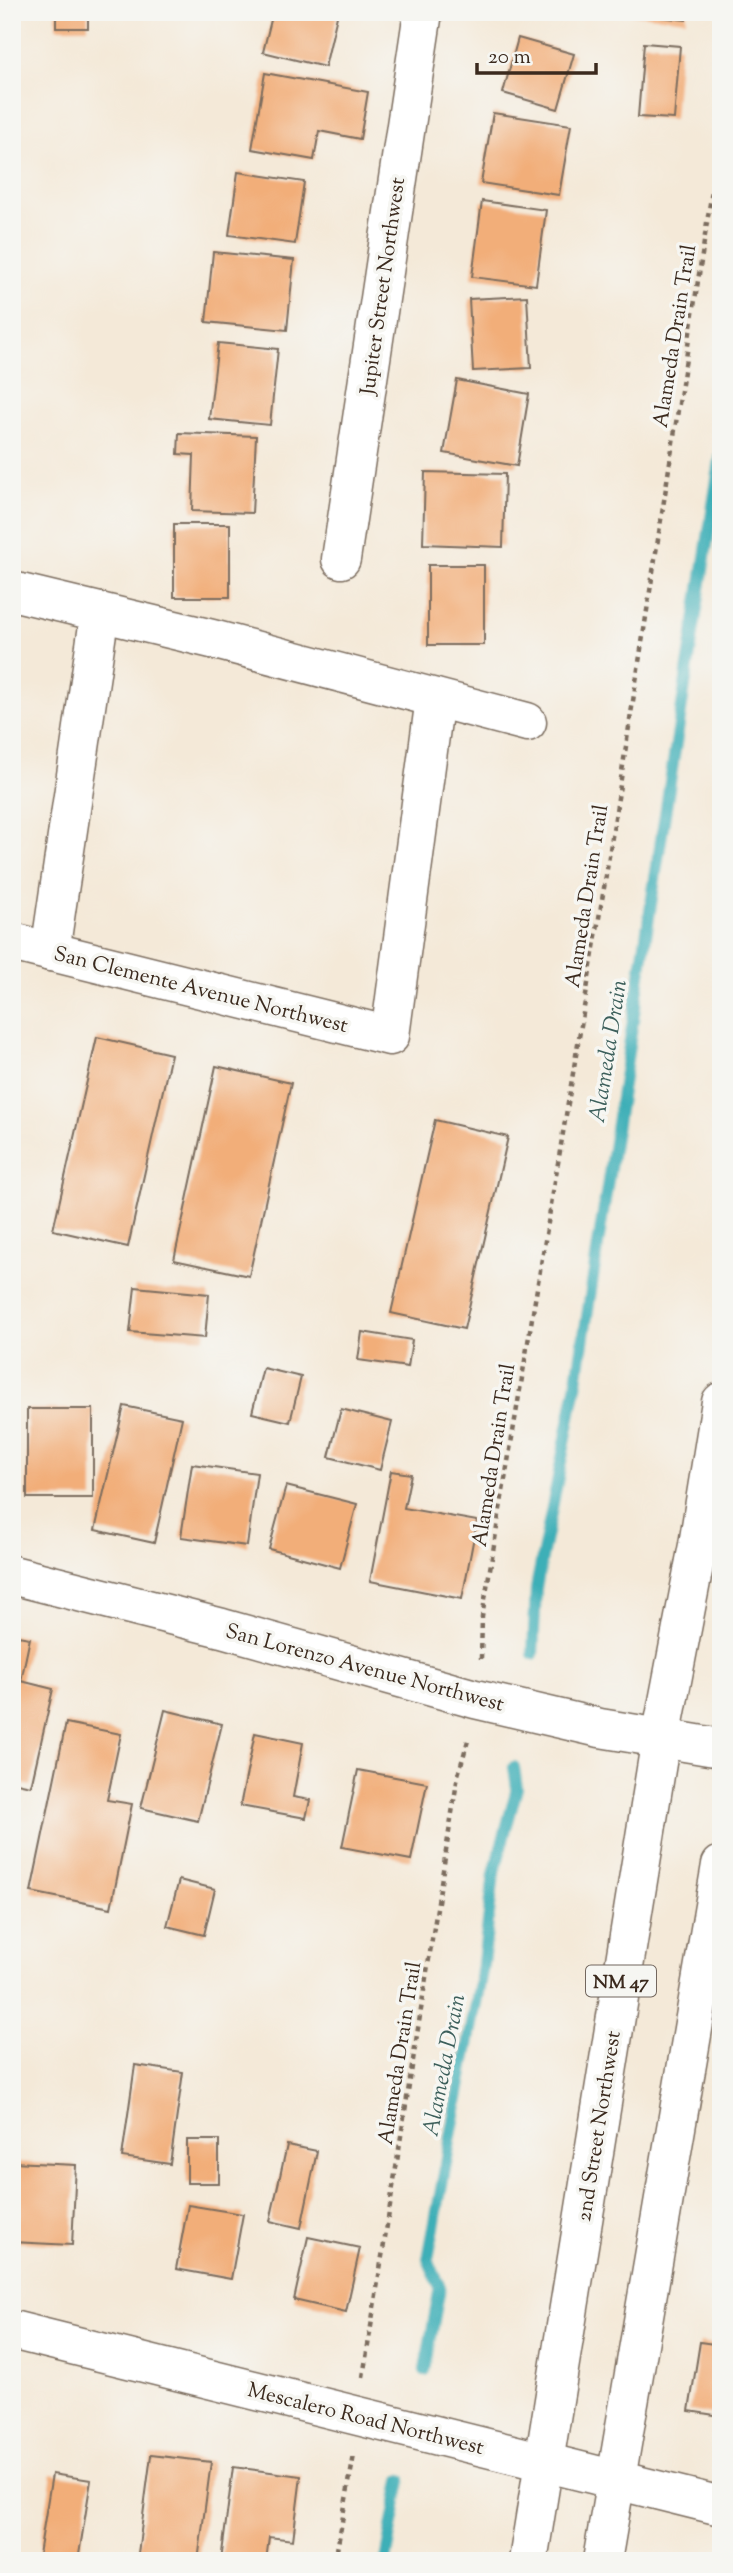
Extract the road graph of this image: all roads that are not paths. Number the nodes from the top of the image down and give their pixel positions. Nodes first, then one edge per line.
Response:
1 (423, 12) edge
2 (341, 559) dead end
3 (12, 591) edge
4 (100, 612) junction
5 (435, 698) junction
6 (527, 722) dead end
7 (12, 942) edge
8 (50, 952) junction
9 (721, 1402) edge
10 (12, 1575) edge
11 (661, 1738) junction
12 (721, 1748) edge
13 (721, 1865) edge
14 (12, 2330) edge
15 (543, 2462) junction
16 (614, 2479) junction
17 (721, 2506) edge
18 (528, 2561) edge
19 (602, 2561) edge

1 - 2 street, Jupiter Street Northwest
3 - 4 street
4 - 5 street
4 - 8 street
5 - 6 street
5 - 8 street, San Clemente Avenue Northwest
7 - 8 street, San Clemente Avenue Northwest
9 - 11 street, 2nd Street Northwest / NM 47
10 - 11 street, San Lorenzo Avenue Northwest
11 - 12 street, San Lorenzo Avenue Northwest
11 - 15 street, 2nd Street Northwest / NM 47
13 - 16 street
14 - 15 street, Mescalero Road Northwest
15 - 16 street, Mescalero Road Northwest
15 - 18 street, 2nd Street Northwest / NM 47
16 - 17 street, Mescalero Road Northwest
16 - 19 street

